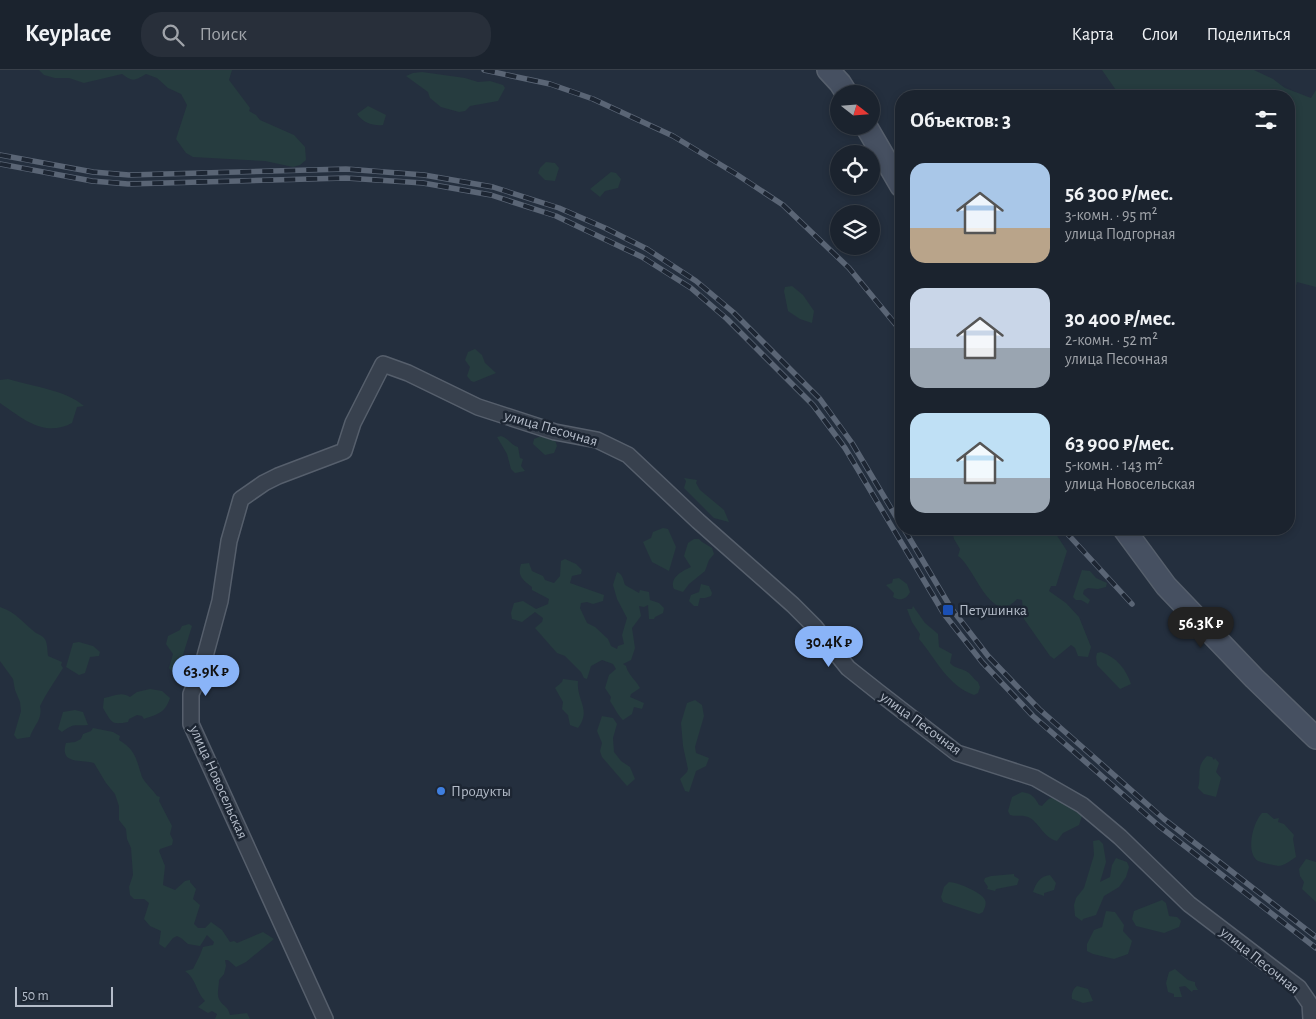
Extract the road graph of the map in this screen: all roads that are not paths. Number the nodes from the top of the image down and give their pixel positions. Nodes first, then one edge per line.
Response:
1 (828, 70) edge
2 (841, 85) edge
3 (871, 135) edge
4 (895, 176) edge
5 (353, 423) joint
6 (1128, 535) edge
7 (1316, 738) edge
8 (1311, 1012) edge
9 (325, 1019) edge

1 - 2 main road
3 - 4 main road
5 - 8 street, улица Песочная
5 - 9 street, улица Новосельская
6 - 7 main road

